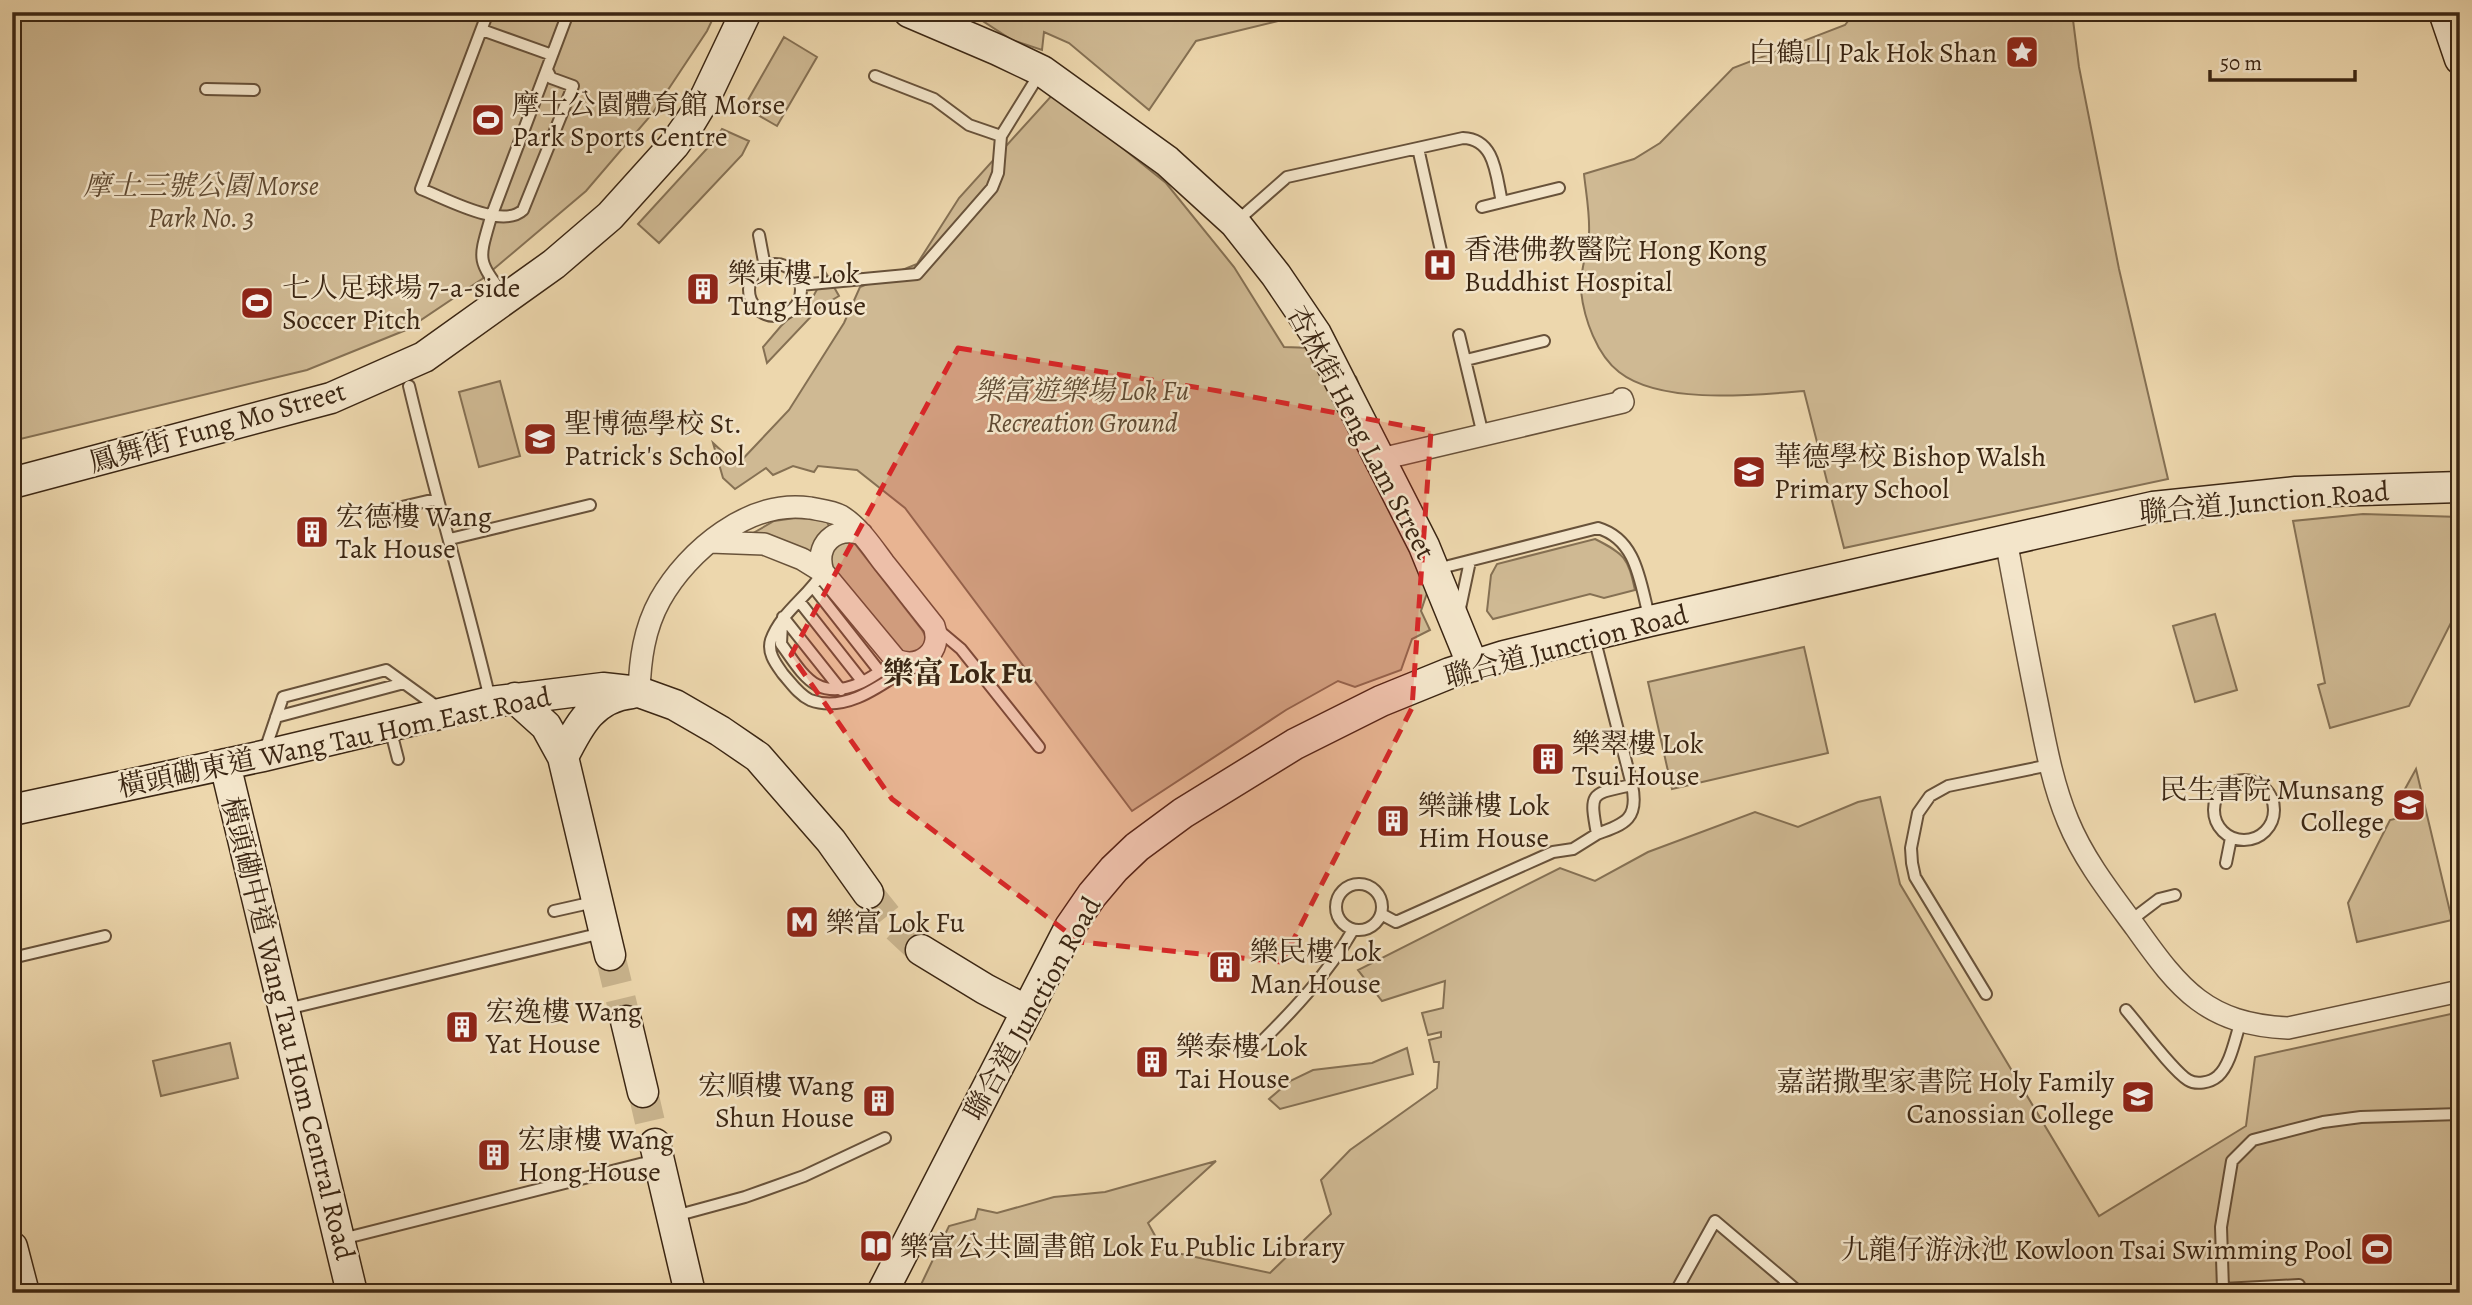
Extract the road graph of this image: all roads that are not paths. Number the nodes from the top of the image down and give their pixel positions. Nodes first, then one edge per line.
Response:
1 (488, 12) edge
2 (746, 12) edge
3 (909, 12) edge
4 (2444, 12) edge
5 (568, 13) edge
6 (481, 30) junction
7 (552, 55) junction
8 (2460, 59) edge
9 (547, 70) junction
10 (1042, 71) junction
11 (875, 76) dead end
12 (206, 89) dead end
13 (254, 90) dead end
14 (1001, 136) junction
15 (1418, 148) junction
16 (1559, 188) dead end
17 (1502, 202) junction
18 (1482, 207) dead end
19 (491, 217) junction
20 (1235, 223) junction
21 (759, 235) dead end
22 (1441, 251) dead end
23 (765, 267) junction
24 (800, 285) junction
25 (507, 299) junction
26 (1459, 335) dead end
27 (1544, 341) dead end
28 (1466, 360) junction
29 (410, 386) dead end
30 (1622, 399) dead end
31 (1483, 435) junction
32 (1381, 459) junction
33 (17, 479) edge
34 (2460, 487) edge
35 (436, 499) junction
36 (590, 505) dead end
37 (389, 510) dead end
38 (862, 534) junction
39 (450, 539) junction
40 (2006, 540) junction
41 (710, 542) junction
42 (1470, 561) junction
43 (1435, 570) junction
44 (818, 580) junction
45 (799, 601) junction
46 (783, 617) junction
47 (1650, 621) junction
48 (1457, 625) junction
49 (933, 626) junction
50 (1594, 634) junction
51 (897, 665) junction
52 (1473, 666) junction
53 (862, 681) junction
54 (404, 684) junction
55 (842, 690) junction
56 (639, 692) junction
57 (503, 700) junction
58 (444, 712) junction
59 (276, 718) junction
60 (390, 726) junction
61 (1039, 747) dead end
62 (262, 756) junction
63 (563, 757) junction
64 (398, 759) dead end
65 (225, 764) junction
66 (2050, 765) junction
67 (1632, 785) junction
68 (12, 810) edge
69 (1597, 834) junction
70 (2231, 838) junction
71 (2226, 863) dead end
72 (868, 894) tunnel mouth
73 (2175, 895) dead end
74 (597, 901) junction
75 (554, 911) dead end
76 (1381, 914) junction
77 (2130, 921) junction
78 (1353, 930) junction
79 (105, 936) dead end
80 (607, 944) joint
81 (921, 950) tunnel mouth
82 (12, 958) edge
83 (2460, 991) edge
84 (1986, 994) dead end
85 (285, 1010) junction
86 (2126, 1010) dead end
87 (1027, 1011) junction
88 (626, 1021) tunnel mouth
89 (2241, 1021) junction
90 (1253, 1050) dead end
91 (643, 1092) tunnel mouth
92 (2460, 1114) edge
93 (885, 1138) dead end
94 (657, 1152) joint
95 (672, 1216) junction
96 (340, 1240) junction
97 (12, 1247) edge
98 (2299, 1284) dead end
99 (24, 1293) edge
100 (352, 1293) edge
101 (690, 1293) edge
102 (882, 1293) edge
103 (1675, 1293) edge
104 (1800, 1293) edge

1 - 6 lane
2 - 25 street, 鳳舞街 Fung Mo Street
3 - 10 street, 杏林街 Heng Lam Street
4 - 8 street
5 - 7 lane
6 - 7 lane
6 - 19 lane
7 - 9 lane
9 - 19 lane
9 - 19 lane
10 - 14 lane
10 - 20 street, 杏林街 Heng Lam Street
11 - 14 lane
12 - 13 lane
14 - 24 lane
15 - 17 lane
15 - 20 lane
15 - 22 lane
16 - 17 lane
17 - 18 lane
19 - 25 lane
20 - 32 street, 杏林街 Heng Lam Street
21 - 23 lane
23 - 24 lane
23 - 24 lane
25 - 33 street, 鳳舞街 Fung Mo Street
26 - 28 lane
27 - 28 lane
28 - 31 lane
29 - 35 lane
30 - 31 street
31 - 32 street
32 - 43 street, 杏林街 Heng Lam Street
34 - 40 street, 聯合道 Junction Road
35 - 37 lane
35 - 39 lane
36 - 39 lane
38 - 41 street
38 - 44 street
38 - 49 street
39 - 57 lane
40 - 47 street, 聯合道 Junction Road
40 - 66 street
41 - 44 street
41 - 56 street
42 - 43 lane
42 - 47 lane
42 - 48 lane
43 - 48 street, 杏林街 Heng Lam Street
44 - 45 lane
44 - 51 street
45 - 46 lane
45 - 53 lane
46 - 51 lane
46 - 55 lane
46 - 55 lane
47 - 50 street, 聯合道 Junction Road
48 - 52 street, 杏林街 Heng Lam Street
49 - 51 street
49 - 61 lane
50 - 52 street, 聯合道 Junction Road
50 - 67 lane
51 - 53 lane
52 - 87 street, 聯合道 Junction Road
53 - 55 lane
54 - 58 lane
54 - 59 lane
54 - 59 lane
56 - 57 street, 橫頭磡東道 Wang Tau Hom East Road
56 - 63 street
56 - 72 street, 橫頭磡東道 Wang Tau Hom East Road
57 - 58 street, 橫頭磡東道 Wang Tau Hom East Road
57 - 63 street
58 - 60 street, 橫頭磡東道 Wang Tau Hom East Road
59 - 62 lane
60 - 62 street, 橫頭磡東道 Wang Tau Hom East Road
60 - 64 lane
62 - 65 street, 橫頭磡東道 Wang Tau Hom East Road
63 - 74 street
65 - 68 street, 橫頭磡東道 Wang Tau Hom East Road
65 - 85 street, 橫頭磡中道 Wang Tau Hom Central Road
66 - 77 street
66 - 84 lane
67 - 69 lane
67 - 69 lane
69 - 76 lane
70 - 70 lane
70 - 71 lane
73 - 77 lane
74 - 75 lane
74 - 80 street
76 - 78 lane
76 - 78 lane
77 - 89 street
78 - 90 lane
79 - 82 lane
80 - 85 lane
81 - 87 street
83 - 89 street
85 - 96 street, 橫頭磡中道 Wang Tau Hom Central Road
86 - 89 lane
87 - 102 street, 聯合道 Junction Road
88 - 91 street
92 - 98 lane
93 - 95 lane
94 - 95 street
94 - 96 lane
95 - 101 street
96 - 100 street, 橫頭磡中道 Wang Tau Hom Central Road
97 - 99 street
103 - 104 lane

